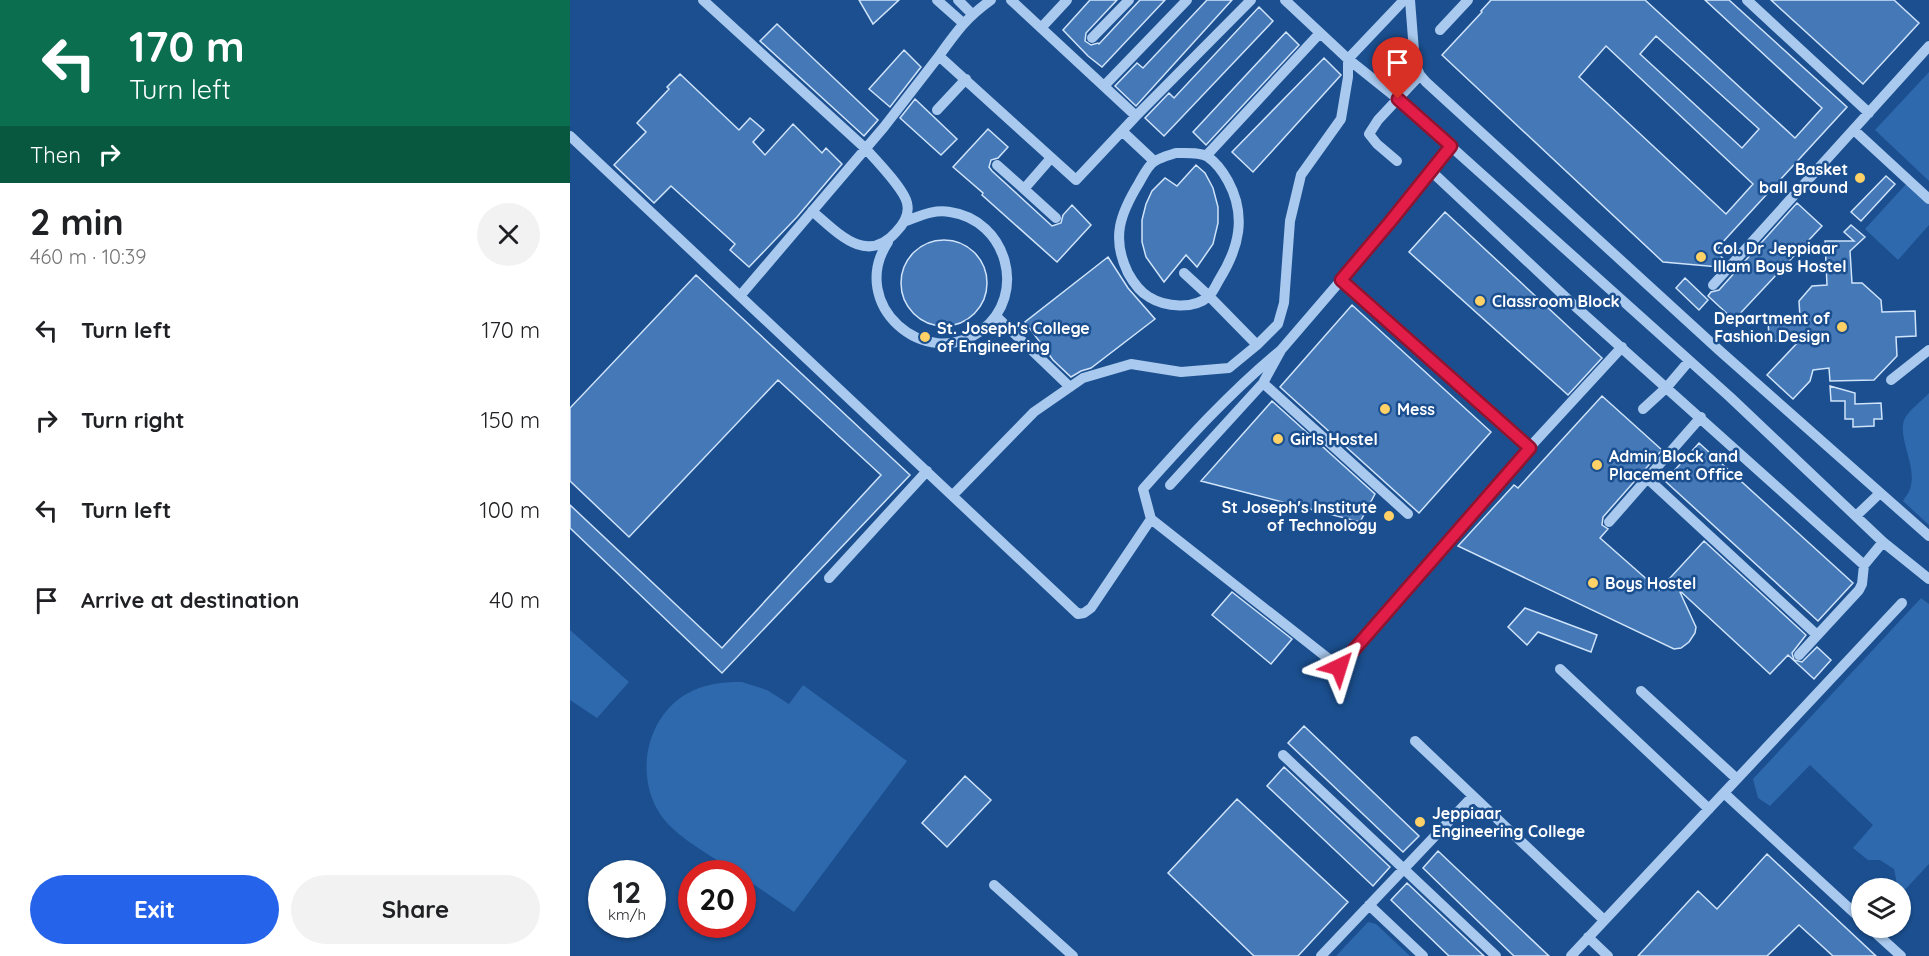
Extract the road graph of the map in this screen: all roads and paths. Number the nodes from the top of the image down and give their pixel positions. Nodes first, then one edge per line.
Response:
1 (703, 0) edge
2 (937, 0) edge
3 (958, 0) edge
4 (991, 0) edge
5 (1011, 0) edge
6 (1067, 0) edge
7 (1129, 0) edge
8 (1187, 0) edge
9 (1251, 0) edge
10 (1285, 0) edge
11 (1404, 0) edge
12 (1410, 0) edge
13 (1468, 0) edge
14 (1748, 0) edge
15 (972, 14) junction
16 (963, 23) junction
17 (1041, 28) junction
18 (1440, 30) dead end
19 (1320, 33) junction
20 (1092, 38) dead end
21 (1929, 46) edge
22 (939, 56) junction
23 (1348, 59) junction
24 (1420, 75) junction
25 (966, 79) junction
26 (1104, 86) junction
27 (1398, 99) junction
28 (937, 110) dead end
29 (1869, 113) junction
30 (1136, 116) junction
31 (1854, 130) junction
32 (1122, 131) junction
33 (570, 136) edge
34 (1451, 146) junction
35 (865, 148) junction
36 (1206, 156) junction
37 (1051, 158) junction
38 (1154, 161) junction
39 (1397, 161) dead end
40 (996, 165) dead end
41 (1431, 171) junction
42 (1024, 189) junction
43 (1929, 199) edge
44 (812, 211) junction
45 (1056, 218) dead end
46 (906, 222) junction
47 (888, 242) junction
48 (1184, 273) dead end
49 (1341, 280) junction
50 (1713, 285) dead end
51 (740, 296) junction
52 (1209, 296) junction
53 (996, 316) junction
54 (1257, 345) junction
55 (1622, 347) junction
56 (1281, 350) junction
57 (1929, 350) edge
58 (1689, 361) junction
59 (1891, 380) dead end
60 (1263, 382) junction
61 (1070, 387) junction
62 (1667, 387) junction
63 (1643, 409) dead end
64 (1701, 417) junction
65 (1530, 448) junction
66 (927, 471) junction
67 (1647, 478) junction
68 (1170, 485) dead end
69 (1880, 493) junction
70 (953, 495) junction
71 (1408, 514) dead end
72 (1856, 516) junction
73 (1151, 519) junction
74 (1609, 522) dead end
75 (1929, 537) edge
76 (1883, 542) junction
77 (1864, 565) junction
78 (829, 578) dead end
79 (1929, 579) edge
80 (1902, 603) dead end
81 (1817, 635) junction
82 (1799, 655) dead end
83 (1560, 669) dead end
84 (1641, 691) dead end
85 (1415, 741) dead end
86 (1283, 755) dead end
87 (1737, 779) junction
88 (1724, 793) junction
89 (1473, 795) junction
90 (1709, 809) junction
91 (1403, 869) junction
92 (993, 885) dead end
93 (1369, 905) junction
94 (1851, 910) edge
95 (1604, 920) junction
96 (1588, 938) junction
97 (1881, 938) edge
98 (1073, 956) edge
99 (1321, 956) edge
100 (1423, 956) edge
101 (1496, 956) edge
102 (1571, 956) edge
103 (1608, 956) edge
104 (1900, 956) edge

1 - 35 lane
2 - 16 lane
3 - 15 lane
4 - 15 lane
5 - 17 lane
6 - 17 lane
7 - 20 lane
8 - 26 lane
9 - 30 lane
10 - 19 lane
11 - 23 lane
12 - 24 lane
13 - 18 lane
14 - 29 lane
15 - 16 lane
16 - 22 lane
17 - 26 lane
19 - 23 lane
19 - 36 lane
21 - 29 lane
22 - 25 lane
22 - 35 lane
23 - 27 lane
23 - 54 lane
24 - 27 lane
24 - 69 lane
25 - 28 lane
25 - 37 lane
26 - 30 lane
27 - 34 lane
27 - 39 lane
29 - 31 lane
30 - 32 lane
31 - 43 lane
31 - 50 lane
32 - 37 lane
32 - 38 lane
33 - 51 lane
34 - 41 lane
34 - 58 lane
35 - 44 lane
35 - 46 lane
36 - 38 lane
36 - 52 lane
37 - 42 lane
38 - 52 lane
40 - 42 lane
41 - 49 lane
41 - 55 lane
42 - 45 lane
44 - 47 lane
44 - 51 lane
46 - 47 lane
46 - 53 lane
47 - 53 lane
48 - 52 lane
49 - 56 lane
49 - 65 lane
51 - 66 lane
52 - 54 lane
53 - 61 lane
54 - 61 lane
55 - 62 lane
55 - 65 lane
56 - 60 lane
56 - 73 lane
57 - 59 lane
58 - 62 lane
58 - 72 lane
60 - 68 lane
60 - 71 lane
61 - 70 lane
62 - 63 lane
62 - 64 lane
64 - 67 lane
64 - 77 lane
65 - 73 lane
66 - 70 lane
66 - 78 lane
67 - 74 lane
67 - 81 lane
69 - 72 lane
69 - 75 lane
70 - 73 lane
72 - 76 lane
76 - 77 lane
76 - 79 lane
77 - 81 lane
80 - 87 lane
81 - 82 lane
83 - 90 lane
84 - 87 lane
85 - 89 lane
86 - 91 lane
87 - 88 lane
88 - 90 lane
88 - 94 lane
89 - 91 lane
89 - 95 lane
90 - 95 lane
91 - 93 lane
91 - 101 lane
92 - 98 lane
93 - 99 lane
93 - 100 lane
95 - 96 lane
96 - 102 lane
96 - 103 lane
97 - 104 lane

